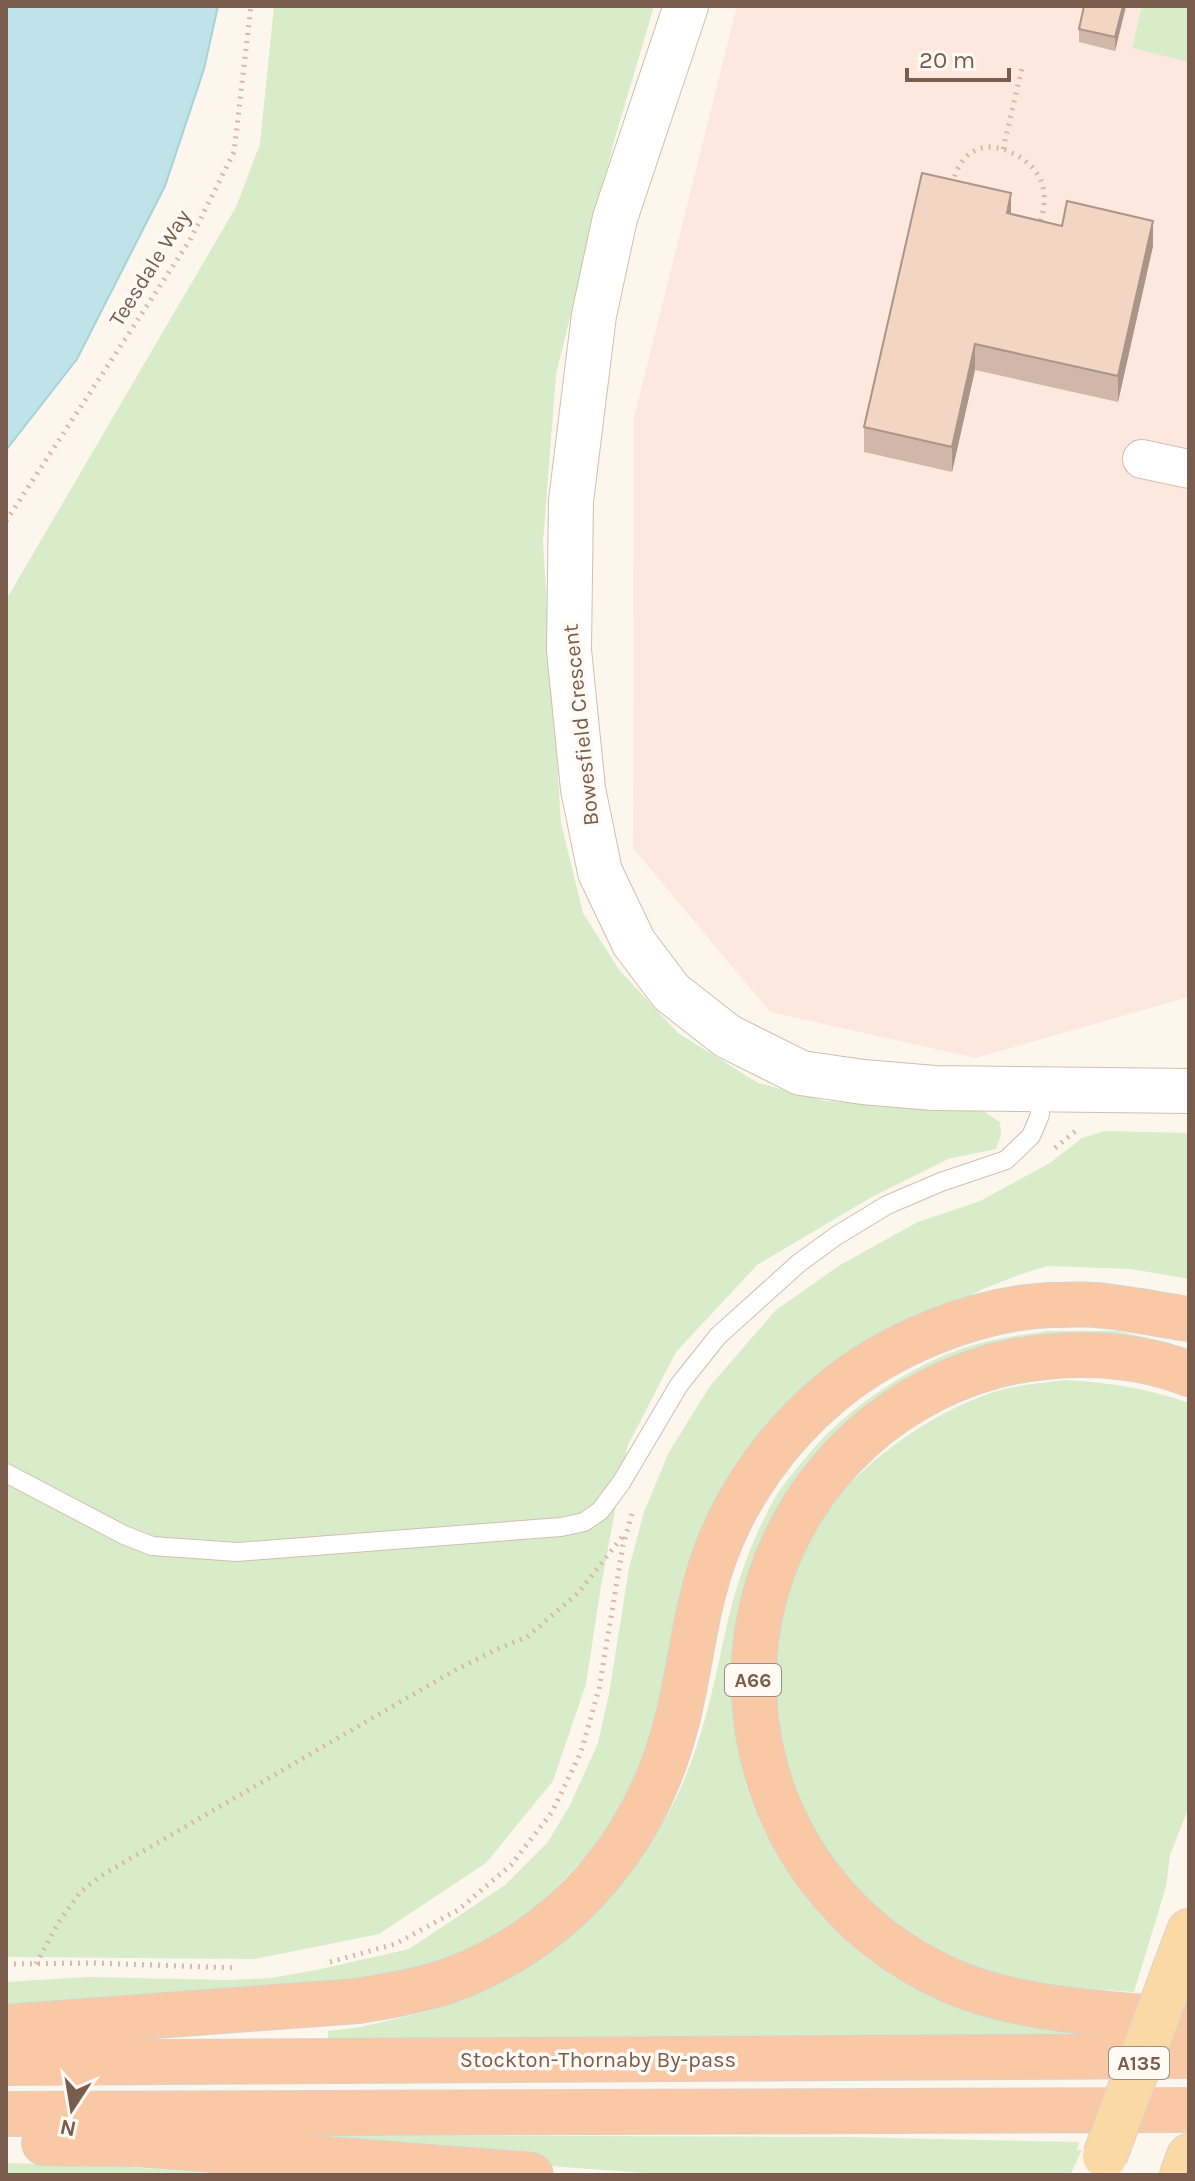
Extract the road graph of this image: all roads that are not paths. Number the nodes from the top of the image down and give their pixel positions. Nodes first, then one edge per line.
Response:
1 (686, 6) edge
2 (1142, 459) dead end
3 (1189, 469) edge
4 (1039, 1089) junction
5 (1189, 1091) edge
6 (1185, 1320) edge
7 (1189, 1374) edge
8 (6, 1473) edge
9 (1181, 1951) edge
10 (1189, 2021) edge
11 (6, 2027) edge
12 (1189, 2056) edge
13 (6, 2063) edge
14 (1189, 2110) edge
15 (6, 2114) edge
16 (6, 2136) edge
17 (1101, 2166) edge
18 (531, 2175) edge

1 - 4 street, Bowesfield Crescent
2 - 3 street
4 - 5 street, Bowesfield Crescent
4 - 8 lane
6 - 11 highway
7 - 10 highway, A66
9 - 17 main road, A135, bridge
12 - 13 highway, Stockton-Thornaby By-pass
14 - 15 highway
16 - 18 highway

